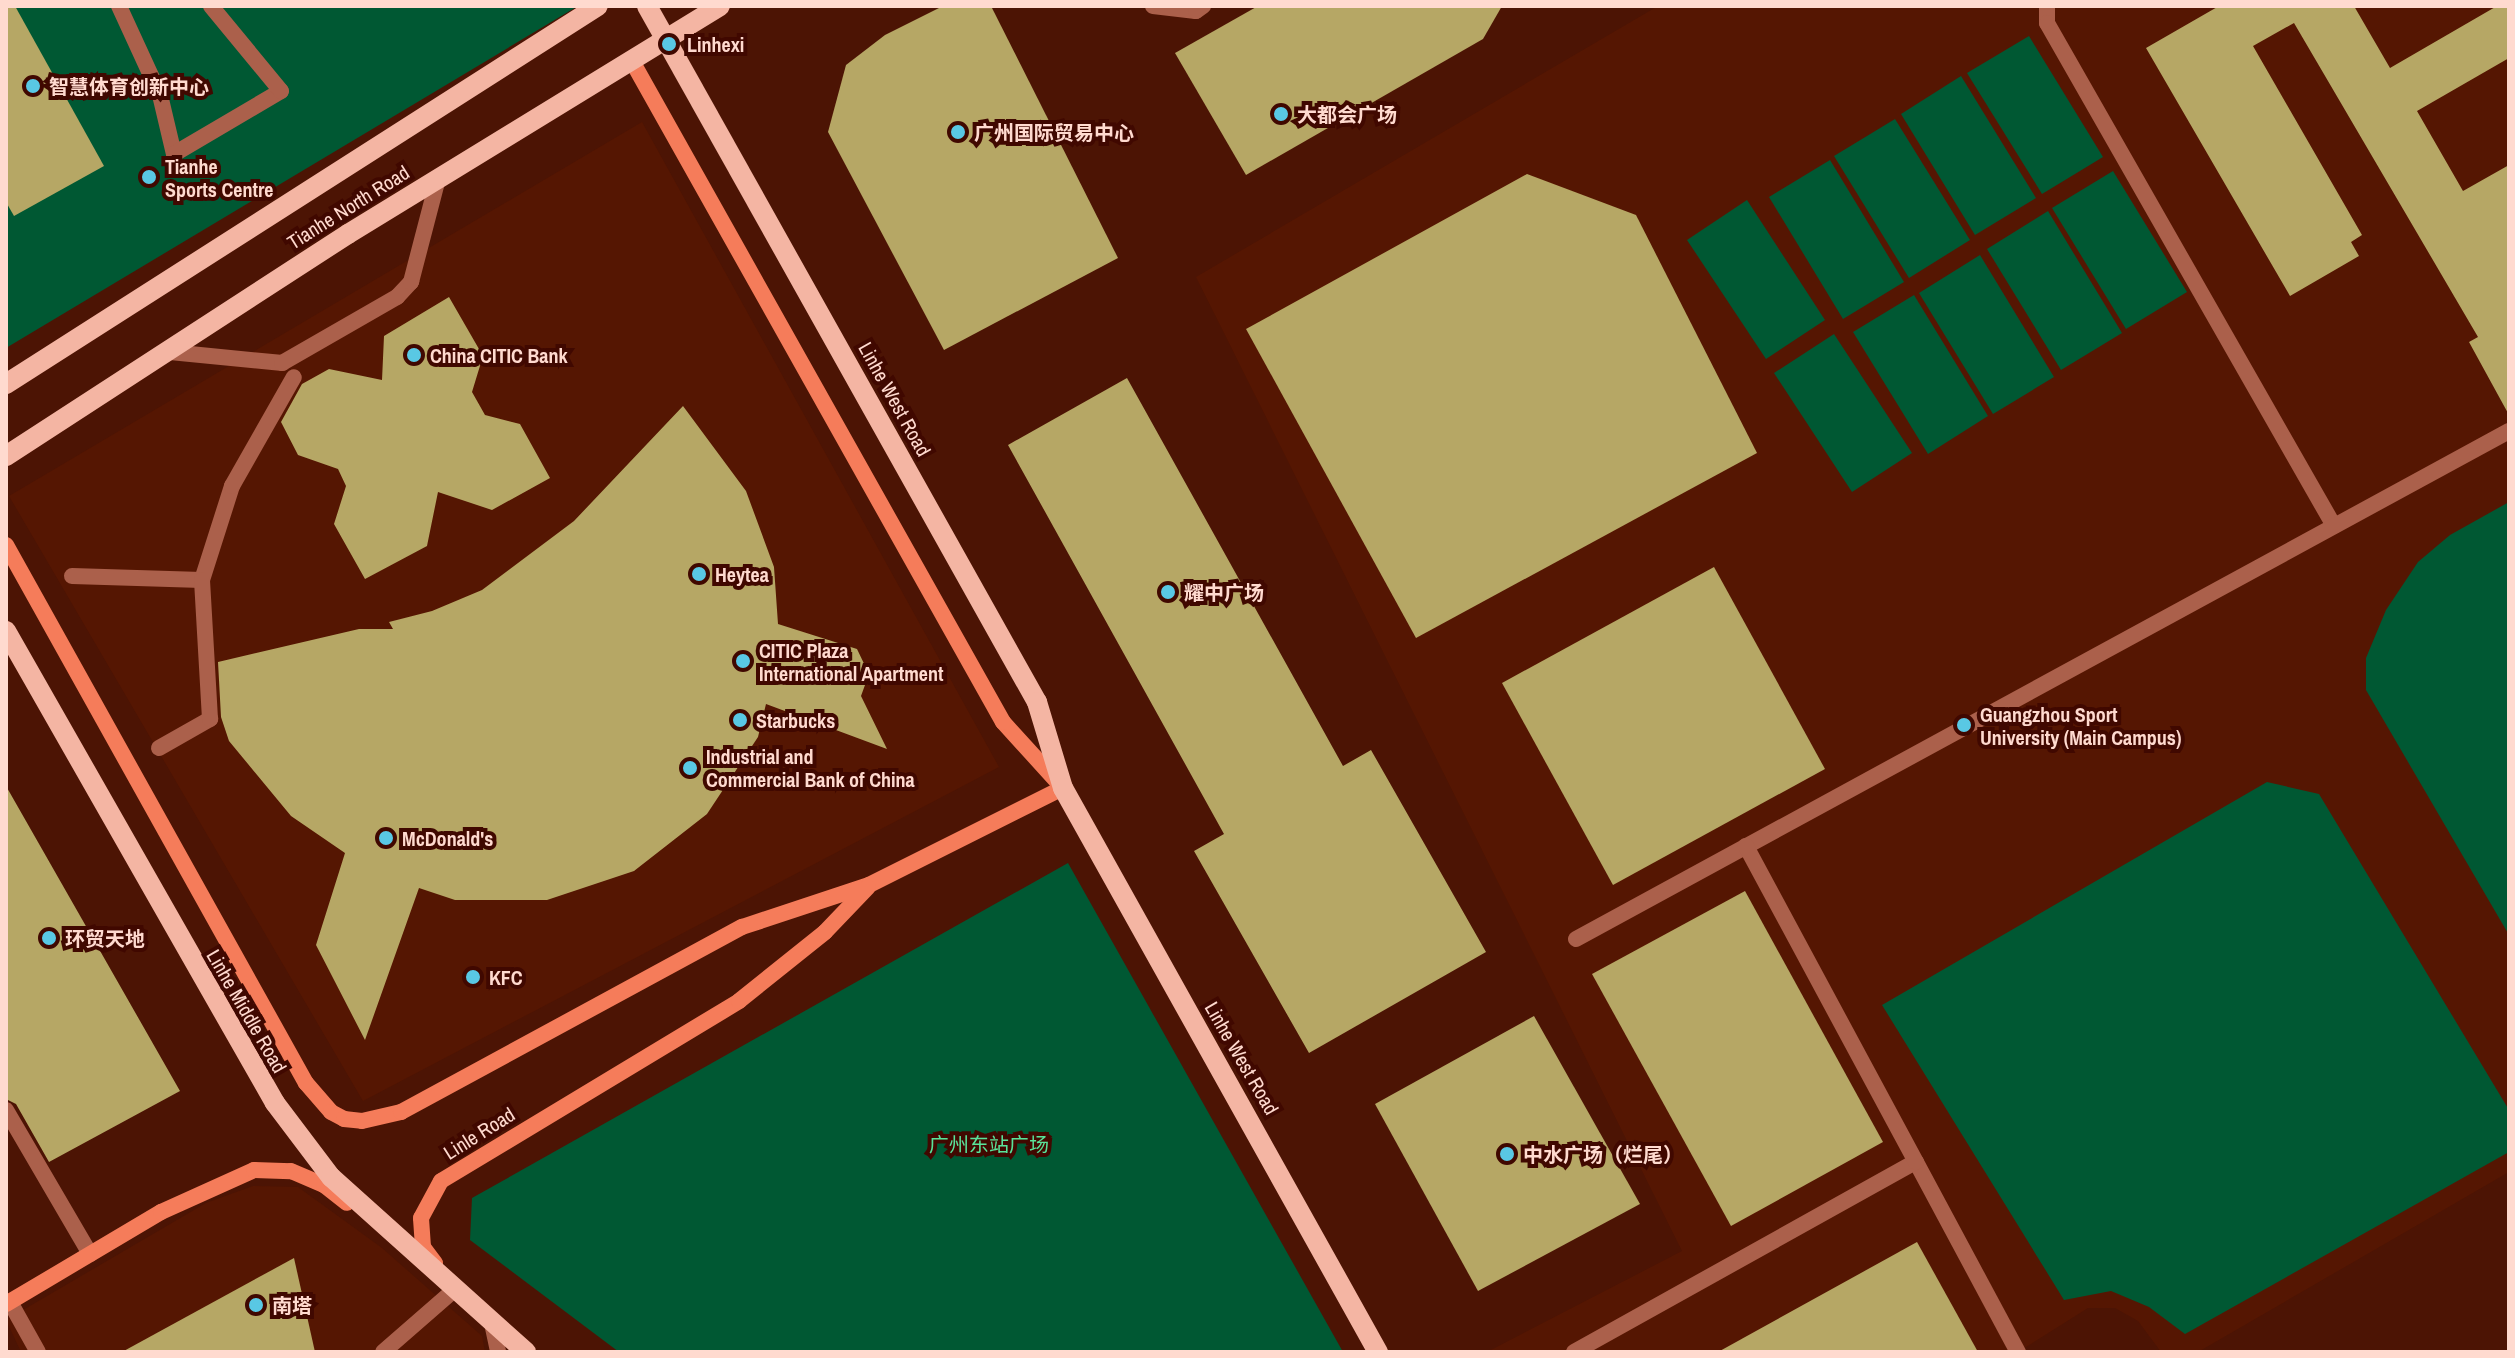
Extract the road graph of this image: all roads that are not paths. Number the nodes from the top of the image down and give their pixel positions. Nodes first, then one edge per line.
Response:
1 (119, 6) edge
2 (211, 6) edge
3 (598, 6) edge
4 (647, 6) edge
5 (720, 6) edge
6 (1153, 6) edge
7 (1203, 6) edge
8 (2047, 6) edge
9 (667, 40) junction
10 (633, 63) junction
11 (438, 178) junction
12 (170, 352) junction
13 (294, 377) dead end
14 (6, 384) edge
15 (2509, 431) edge
16 (6, 456) edge
17 (2334, 526) junction
18 (6, 545) edge
19 (72, 576) dead end
20 (202, 580) junction
21 (6, 631) edge
22 (159, 748) dead end
23 (1063, 788) junction
24 (1746, 846) junction
25 (869, 885) junction
26 (1576, 939) dead end
27 (306, 1083) joint
28 (6, 1110) edge
29 (1916, 1162) junction
30 (90, 1254) junction
31 (454, 1290) junction
32 (8, 1303) edge
33 (492, 1323) junction
34 (38, 1352) edge
35 (383, 1352) edge
36 (498, 1352) edge
37 (526, 1352) edge
38 (1378, 1352) edge
39 (1574, 1352) edge
40 (2018, 1352) edge

1 - 2 street
3 - 14 main road, Tianhe North Road
4 - 9 main road, Linhe West Road
5 - 9 main road, Tianhe North Road
6 - 7 street
8 - 17 street
9 - 10 main road, Tianhe North Road
9 - 23 main road, Linhe West Road
10 - 11 main road, Tianhe North Road
10 - 23 street, Linhe West Road
11 - 12 main road, Tianhe North Road
11 - 12 street
12 - 16 main road, Tianhe North Road
13 - 20 street
15 - 17 street
17 - 24 street
18 - 27 street, Linhe Middle Road
19 - 20 street
20 - 22 street
21 - 31 main road, Linhe Middle Road
23 - 25 street, Linle Road
23 - 38 main road, Linhe West Road
24 - 26 street
24 - 29 street
25 - 27 street, Linle Road
25 - 31 street, Linle Road
28 - 30 street
29 - 39 street
29 - 40 street
30 - 31 street
30 - 32 street
31 - 33 main road, Linhe Middle Road
31 - 35 street
32 - 34 street
33 - 36 street
33 - 37 main road, Linhe Middle Road

